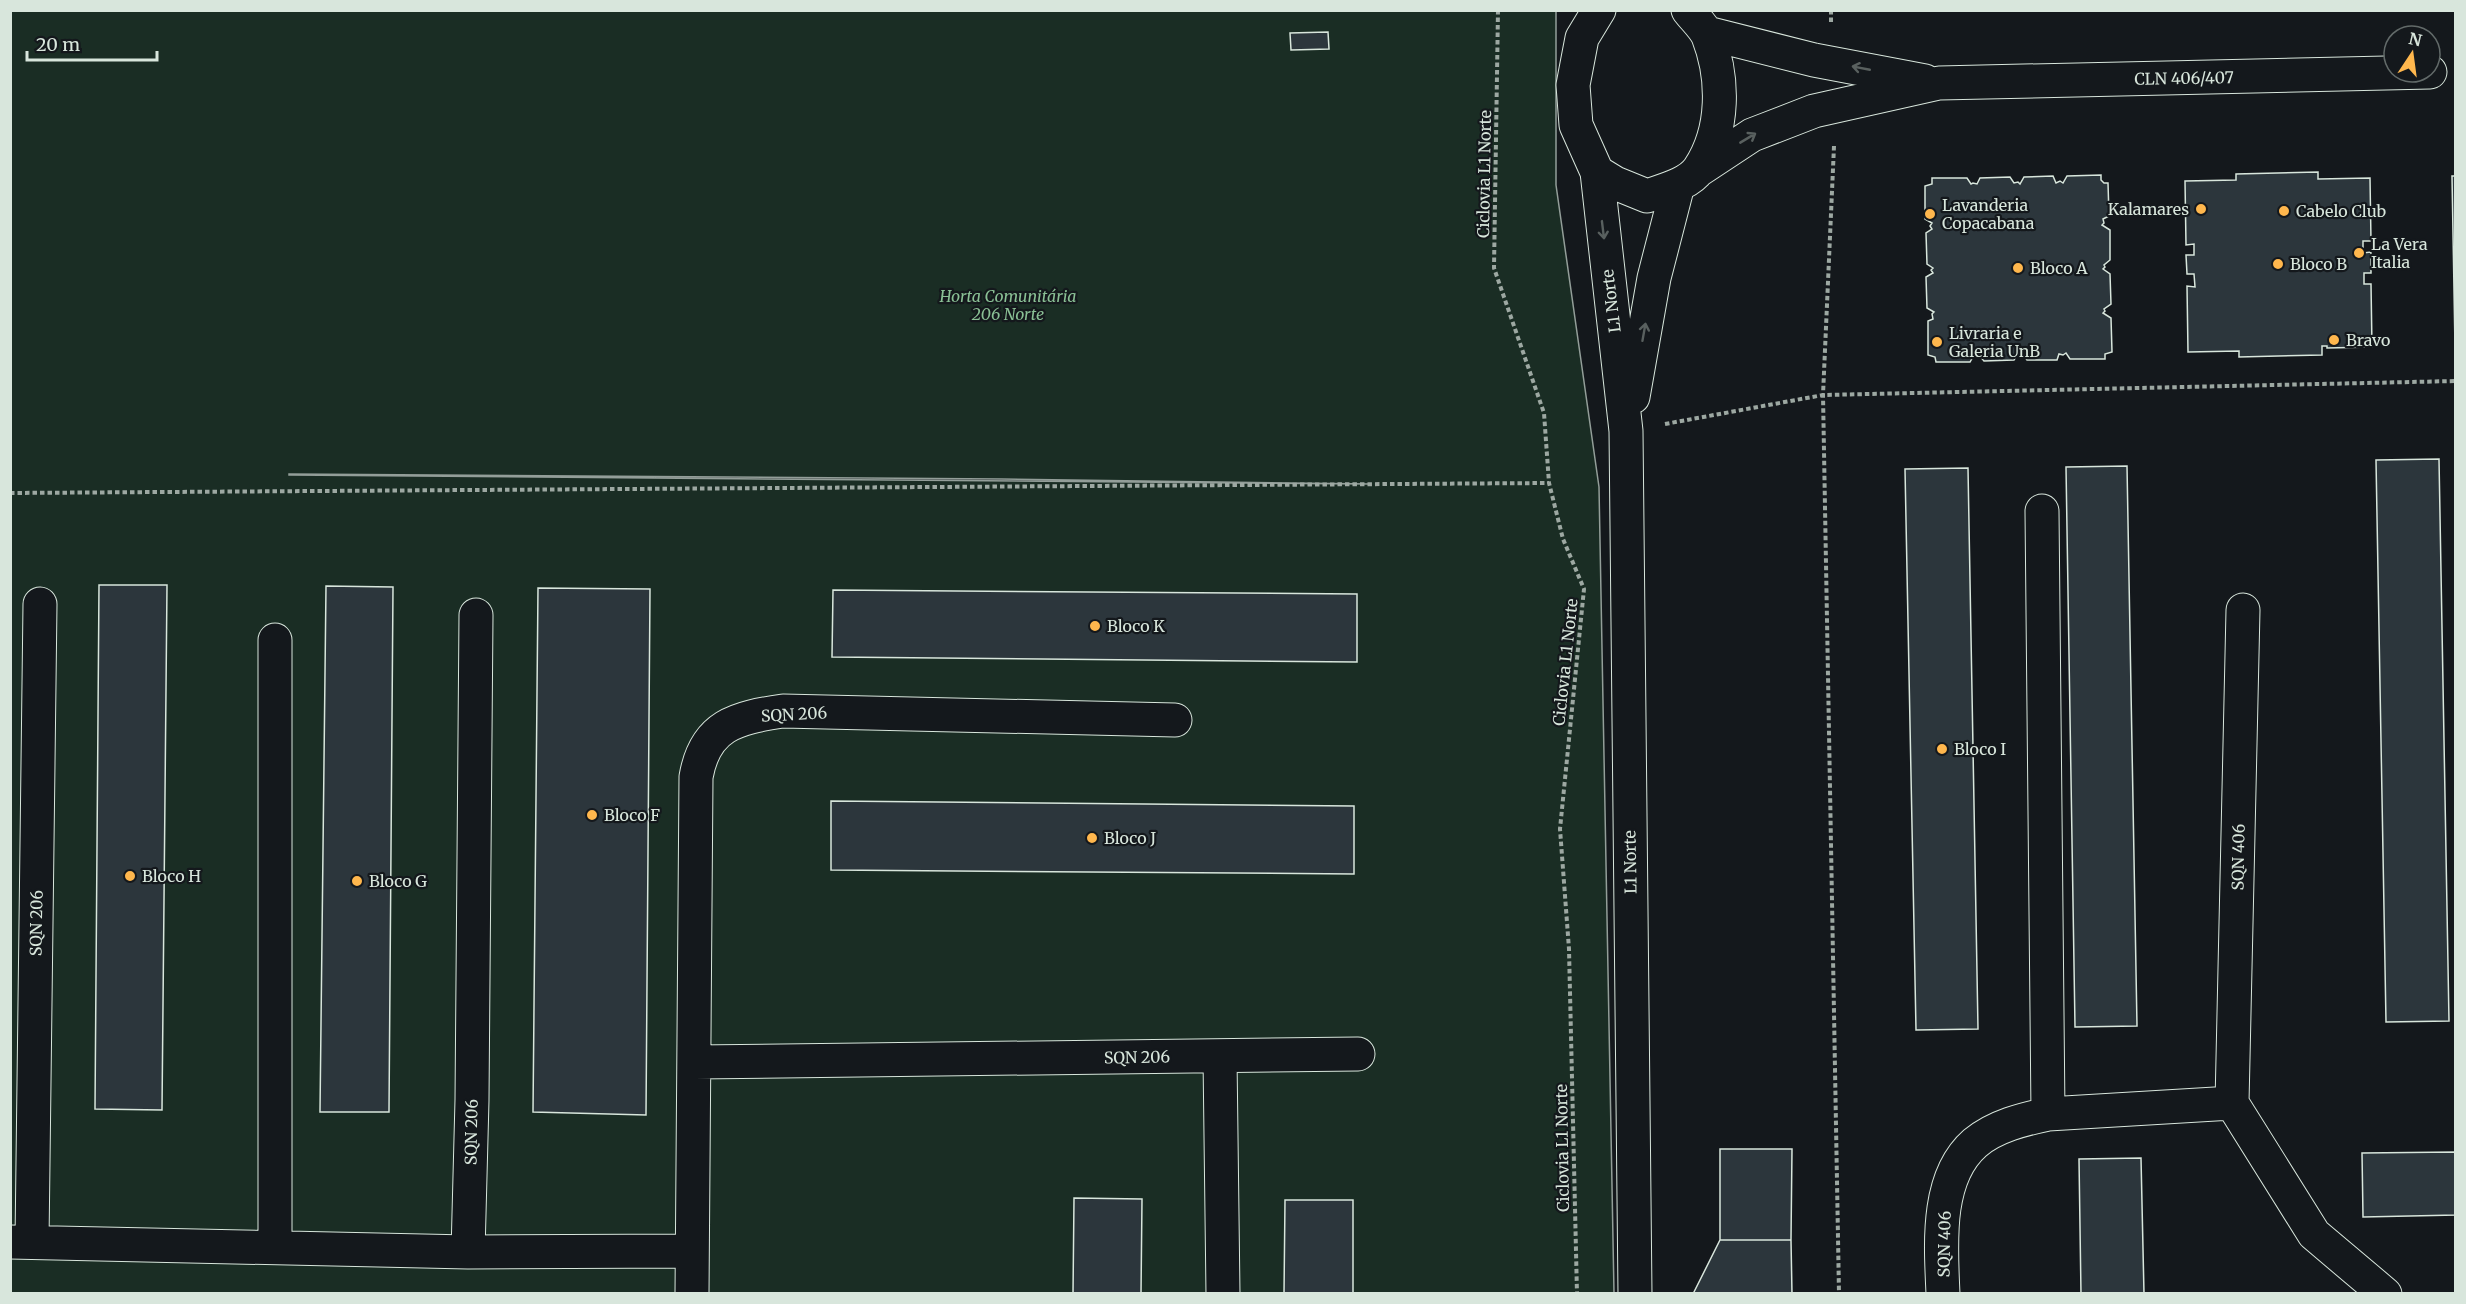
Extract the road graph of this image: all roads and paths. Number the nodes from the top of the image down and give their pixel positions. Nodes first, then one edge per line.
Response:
1 (1498, 10) edge
2 (1831, 10) edge
3 (1599, 11) edge
4 (1697, 22) edge
5 (1832, 63) junction
6 (2382, 73) edge
7 (1939, 83) junction
8 (1835, 106) junction
9 (1597, 172) junction
10 (1688, 178) junction
11 (2456, 381) edge
12 (1823, 395) junction
13 (1626, 431) junction
14 (1550, 483) junction
15 (10, 493) edge
16 (2042, 512) dead end
17 (40, 604) dead end
18 (2243, 610) dead end
19 (476, 615) dead end
20 (275, 640) dead end
21 (1174, 720) dead end
22 (1358, 1054) dead end
23 (1220, 1056) junction
24 (694, 1062) junction
25 (2232, 1103) junction
26 (2048, 1114) junction
27 (21, 1242) edge
28 (276, 1247) junction
29 (691, 1251) junction
30 (468, 1252) junction
31 (692, 1293) edge
32 (1223, 1293) edge
33 (1577, 1293) edge
34 (1635, 1293) edge
35 (1839, 1293) edge
36 (1943, 1293) edge
37 (2385, 1293) edge

1 - 14 path, Ciclovia L1 Norte
2 - 5 path
3 - 9 street, L1 Norte
4 - 5 street, CLN 406/407
4 - 10 street, L1 Norte
7 -> 5 street, CLN 406/407
6 - 7 street, CLN 406/407
7 - 8 street, CLN 406/407
10 -> 8 street, CLN 406/407
8 - 12 path
9 - 10 street, CLN 406/407
9 -> 13 street, L1 Norte
13 -> 10 street, L1 Norte
11 - 12 path
12 - 13 path
12 - 35 path
13 - 34 street, L1 Norte
14 - 15 path
14 - 33 path, Ciclovia L1 Norte
16 - 26 street
17 - 27 street, SQN 206
18 - 25 street, SQN 406
19 - 30 street, SQN 206
20 - 28 street
21 - 24 street, SQN 206
22 - 23 street, SQN 206
23 - 24 street, SQN 206
23 - 32 street
24 - 29 street, SQN 206
25 - 26 street, SQN 406
25 - 37 street
26 - 36 street, SQN 406
27 - 28 street, SQN 206
28 - 30 street, SQN 206
29 - 30 street, SQN 206
29 - 31 street, SQN 206

